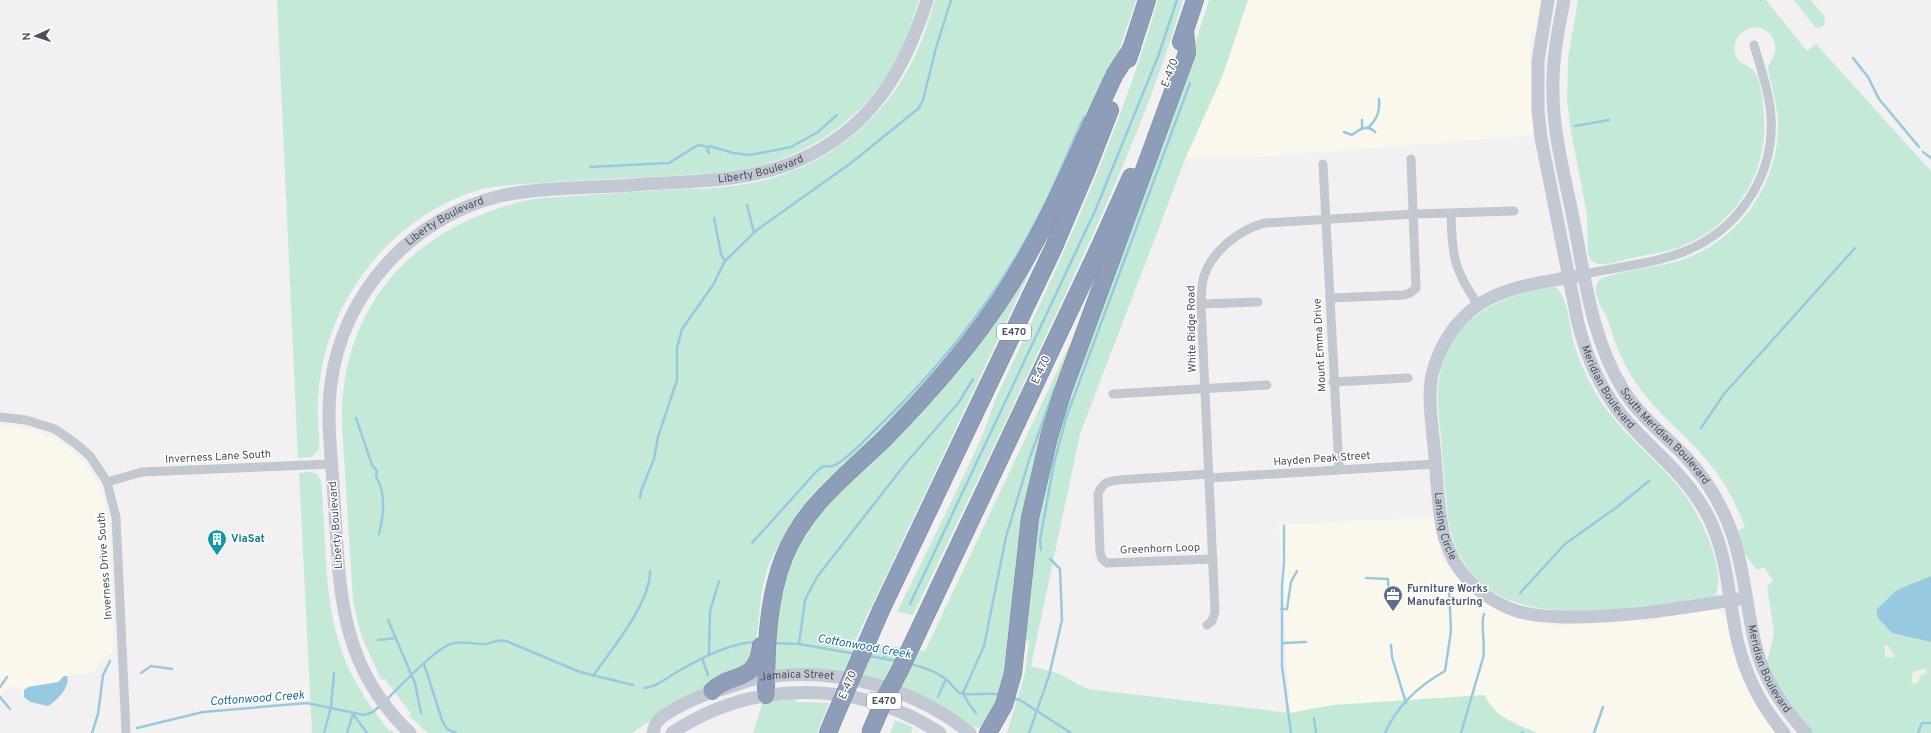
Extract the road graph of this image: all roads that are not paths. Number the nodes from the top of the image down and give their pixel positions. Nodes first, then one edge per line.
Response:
1 (927, 0) edge
2 (1147, 0) edge
3 (1195, 0) edge
4 (1548, 0) edge
5 (1564, 0) edge
6 (1185, 30) junction
7 (1754, 45) dead end
8 (1132, 48) junction
9 (1412, 159) dead end
10 (1323, 164) dead end
11 (1514, 211) dead end
12 (1414, 214) junction
13 (1451, 214) junction
14 (1326, 220) junction
15 (1585, 274) junction
16 (1569, 277) junction
17 (1330, 298) junction
18 (1258, 302) dead end
19 (1201, 304) junction
20 (1478, 305) junction
21 (1408, 378) dead end
22 (1333, 382) junction
23 (1267, 386) dead end
24 (1205, 390) junction
25 (1113, 394) dead end
26 (0, 417) edge
27 (332, 464) junction
28 (1436, 464) junction
29 (1339, 469) junction
30 (1209, 476) junction
31 (107, 482) junction
32 (1213, 559) junction
33 (1747, 597) junction
34 (1731, 600) junction
35 (1207, 626) dead end
36 (763, 660) junction
37 (900, 670) junction
38 (766, 677) junction
39 (712, 691) junction
40 (766, 695) junction
41 (1000, 719) edge
42 (126, 733) edge
43 (410, 733) edge
44 (653, 733) edge
45 (672, 733) edge
46 (828, 733) edge
47 (870, 733) edge
48 (881, 733) edge
49 (940, 733) edge
50 (970, 733) edge
51 (988, 733) edge
52 (1784, 733) edge
53 (1806, 733) edge

1 - 27 main road, Liberty Boulevard
2 - 8 highway, E-470 / E470
3 - 6 highway, E-470 / E470
4 - 16 main road, Meridian Boulevard
5 - 15 main road
6 - 37 highway, E-470 / E470
6 - 41 highway
7 - 15 street
8 - 36 highway
8 - 46 highway, E-470 / E470, bridge
9 - 12 street
10 - 14 street, Mount Emma Drive
11 - 13 street, White Ridge Road
12 - 13 street, White Ridge Road
12 - 14 street, White Ridge Road
12 - 17 street
13 - 20 street
14 - 17 street, Mount Emma Drive
14 - 19 street, White Ridge Road
15 - 16 main road, Lansing Circle
15 - 33 main road, South Meridian Boulevard
16 - 20 main road, Lansing Circle
16 - 34 main road, Meridian Boulevard
17 - 22 street, Mount Emma Drive
18 - 19 street
19 - 24 street, White Ridge Road
20 - 28 main road, Lansing Circle
21 - 22 street
22 - 29 street, Mount Emma Drive
23 - 24 street
24 - 25 street
24 - 30 street, White Ridge Road
26 - 31 street, Inverness Drive South
27 - 31 street, Inverness Lane South
27 - 43 main road, Liberty Boulevard
28 - 29 street, Hayden Peak Street
28 - 34 main road, Lansing Circle
29 - 30 street, Hayden Peak Street
30 - 32 street, White Ridge Road
30 - 32 street, Greenhorn Loop
31 - 42 street, Inverness Drive South
32 - 35 street, White Ridge Road
33 - 34 main road, Lansing Circle
33 - 53 main road, Meridian Boulevard
34 - 52 main road, Meridian Boulevard
36 - 38 highway
36 - 39 highway
37 - 47 highway, E-470 / E470, bridge
37 - 48 highway
38 - 39 main road, Jamaica Street
38 - 40 highway
38 - 50 main road, Jamaica Street
39 - 44 main road, Jamaica Street
40 - 45 main road, Jamaica Street
40 - 49 main road, Jamaica Street
41 - 51 highway

